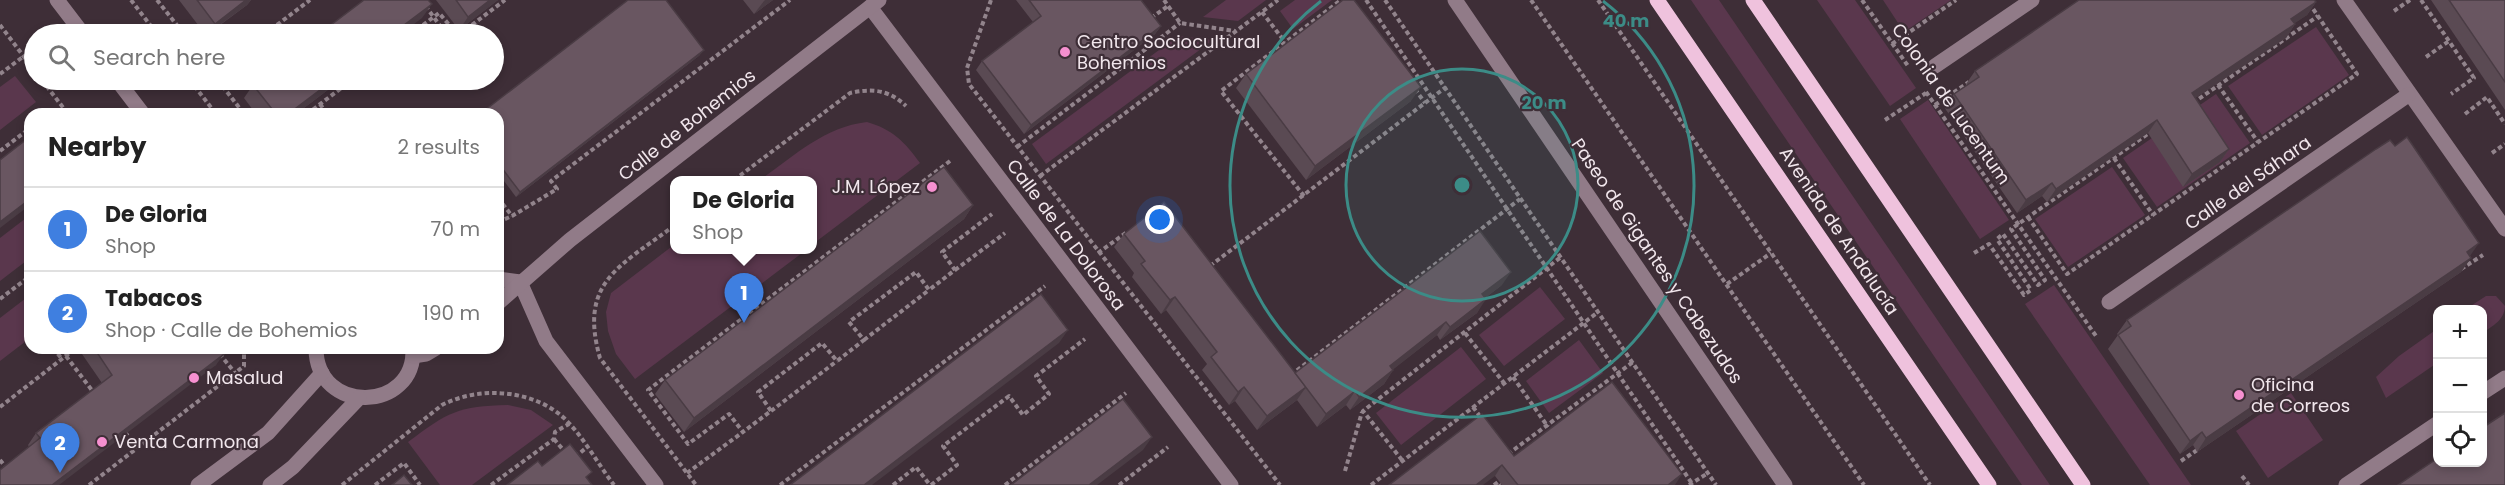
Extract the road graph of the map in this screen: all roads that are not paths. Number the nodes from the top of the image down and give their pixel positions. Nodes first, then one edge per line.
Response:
1 (57, 0) edge
2 (1455, 0) edge
3 (1657, 0) edge
4 (1753, 0) edge
5 (2032, 0) edge
6 (2344, 0) edge
7 (875, 3) edge
8 (75, 24) edge
9 (1935, 66) dead end
10 (125, 90) edge
11 (2408, 95) junction
12 (138, 108) edge
13 (2505, 229) edge
14 (504, 280) edge
15 (520, 282) junction
16 (504, 297) edge
17 (2109, 302) dead end
18 (316, 354) edge
19 (413, 354) edge
20 (322, 373) junction
21 (2505, 378) edge
22 (2487, 390) edge
23 (359, 398) junction
24 (2433, 426) edge
25 (198, 485) edge
26 (270, 485) edge
27 (656, 485) edge
28 (1231, 485) edge
29 (1785, 485) edge
30 (1989, 485) edge
31 (2083, 485) edge
32 (2346, 485) edge

1 - 8 street
2 - 29 street, Paseo de Gigantes y Cabezudos
3 - 30 main road, Avenida de Andalucía
4 - 31 main road
5 - 9 street
6 - 11 street
7 - 15 street, Calle de Bohemios
7 - 28 street, Calle de La Dolorosa
10 - 12 street
11 - 13 street
11 - 17 street, Calle del Sáhara
14 - 15 street
15 - 16 street, Calle de Bohemios
15 - 27 street
18 - 20 street
19 - 23 street
20 - 23 street
20 - 25 street
21 - 22 street
23 - 26 street
24 - 32 street

